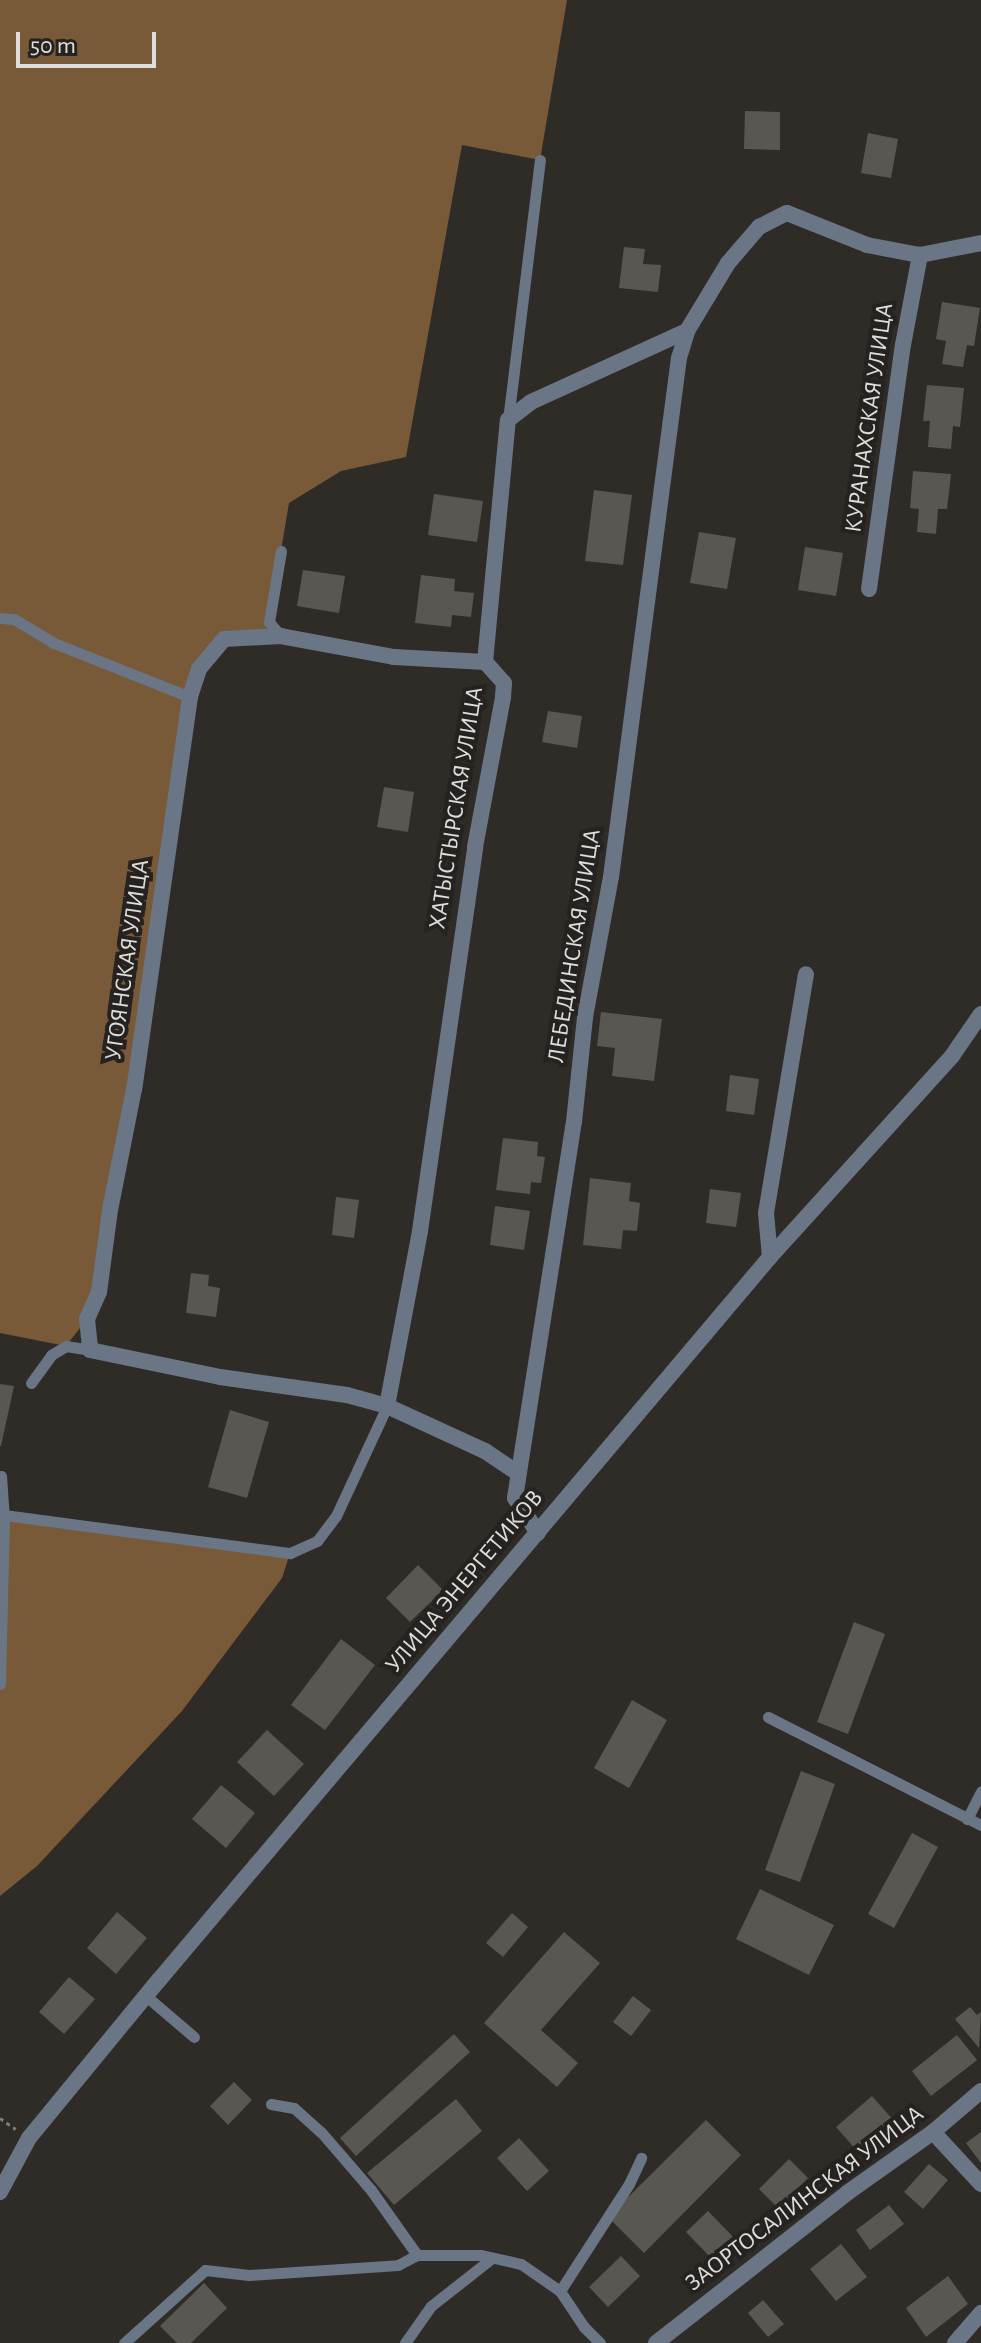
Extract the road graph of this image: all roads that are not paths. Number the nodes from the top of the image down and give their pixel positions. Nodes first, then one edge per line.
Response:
1 (540, 160) dead end
2 (981, 243) edge
3 (920, 255) junction
4 (687, 331) junction
5 (508, 420) junction
6 (281, 551) dead end
7 (869, 589) dead end
8 (0, 618) edge
9 (281, 636) junction
10 (485, 662) junction
11 (190, 697) junction
12 (806, 974) dead end
13 (981, 1014) edge
14 (770, 1257) junction
15 (90, 1350) junction
16 (31, 1383) dead end
17 (387, 1406) junction
18 (518, 1473) junction
19 (1, 1476) edge
20 (4, 1515) junction
21 (538, 1533) junction
22 (0, 1684) edge
23 (768, 1717) dead end
24 (981, 1791) edge
25 (967, 1819) junction
26 (981, 1825) edge
27 (146, 1996) junction
28 (194, 2037) dead end
29 (981, 2091) edge
30 (271, 2104) dead end
31 (933, 2132) junction
32 (641, 2158) dead end
33 (981, 2184) edge
34 (0, 2192) edge
35 (417, 2255) junction
36 (492, 2258) junction
37 (560, 2291) junction
38 (981, 2313) edge
39 (124, 2343) edge
40 (405, 2343) edge
41 (600, 2343) edge
42 (656, 2343) edge
43 (955, 2343) edge

1 - 5 lane
2 - 3 street
3 - 4 street, ЛЕБЕДИНСКАЯ УЛИЦА
3 - 7 street, КУРАНАХСКАЯ УЛИЦА
4 - 5 street
4 - 18 street, ЛЕБЕДИНСКАЯ УЛИЦА
5 - 10 street, ХАТЫСТЫРСКАЯ УЛИЦА
6 - 9 lane
8 - 11 lane
9 - 10 street, УГОЯНСКАЯ УЛИЦА
9 - 11 street, УГОЯНСКАЯ УЛИЦА
10 - 17 street, ХАТЫСТЫРСКАЯ УЛИЦА
11 - 15 street, УГОЯНСКАЯ УЛИЦА
12 - 14 street
13 - 14 street, УЛИЦА ЭНЕРГЕТИКОВ
14 - 21 street, УЛИЦА ЭНЕРГЕТИКОВ
15 - 16 lane
15 - 17 street
17 - 18 street
17 - 20 lane
18 - 21 street, ЛЕБЕДИНСКАЯ УЛИЦА
19 - 20 lane
20 - 22 lane
21 - 27 street, УЛИЦА ЭНЕРГЕТИКОВ
23 - 25 lane
24 - 25 lane
25 - 26 lane
27 - 28 lane
27 - 34 street, УЛИЦА ЭНЕРГЕТИКОВ
29 - 31 street, ЗАОРТОСАЛИНСКАЯ УЛИЦА
30 - 35 lane
31 - 33 street
31 - 42 street, ЗАОРТОСАЛИНСКАЯ УЛИЦА
32 - 37 lane
35 - 36 lane
35 - 39 lane
36 - 37 lane
36 - 40 lane
37 - 41 lane
38 - 43 street

